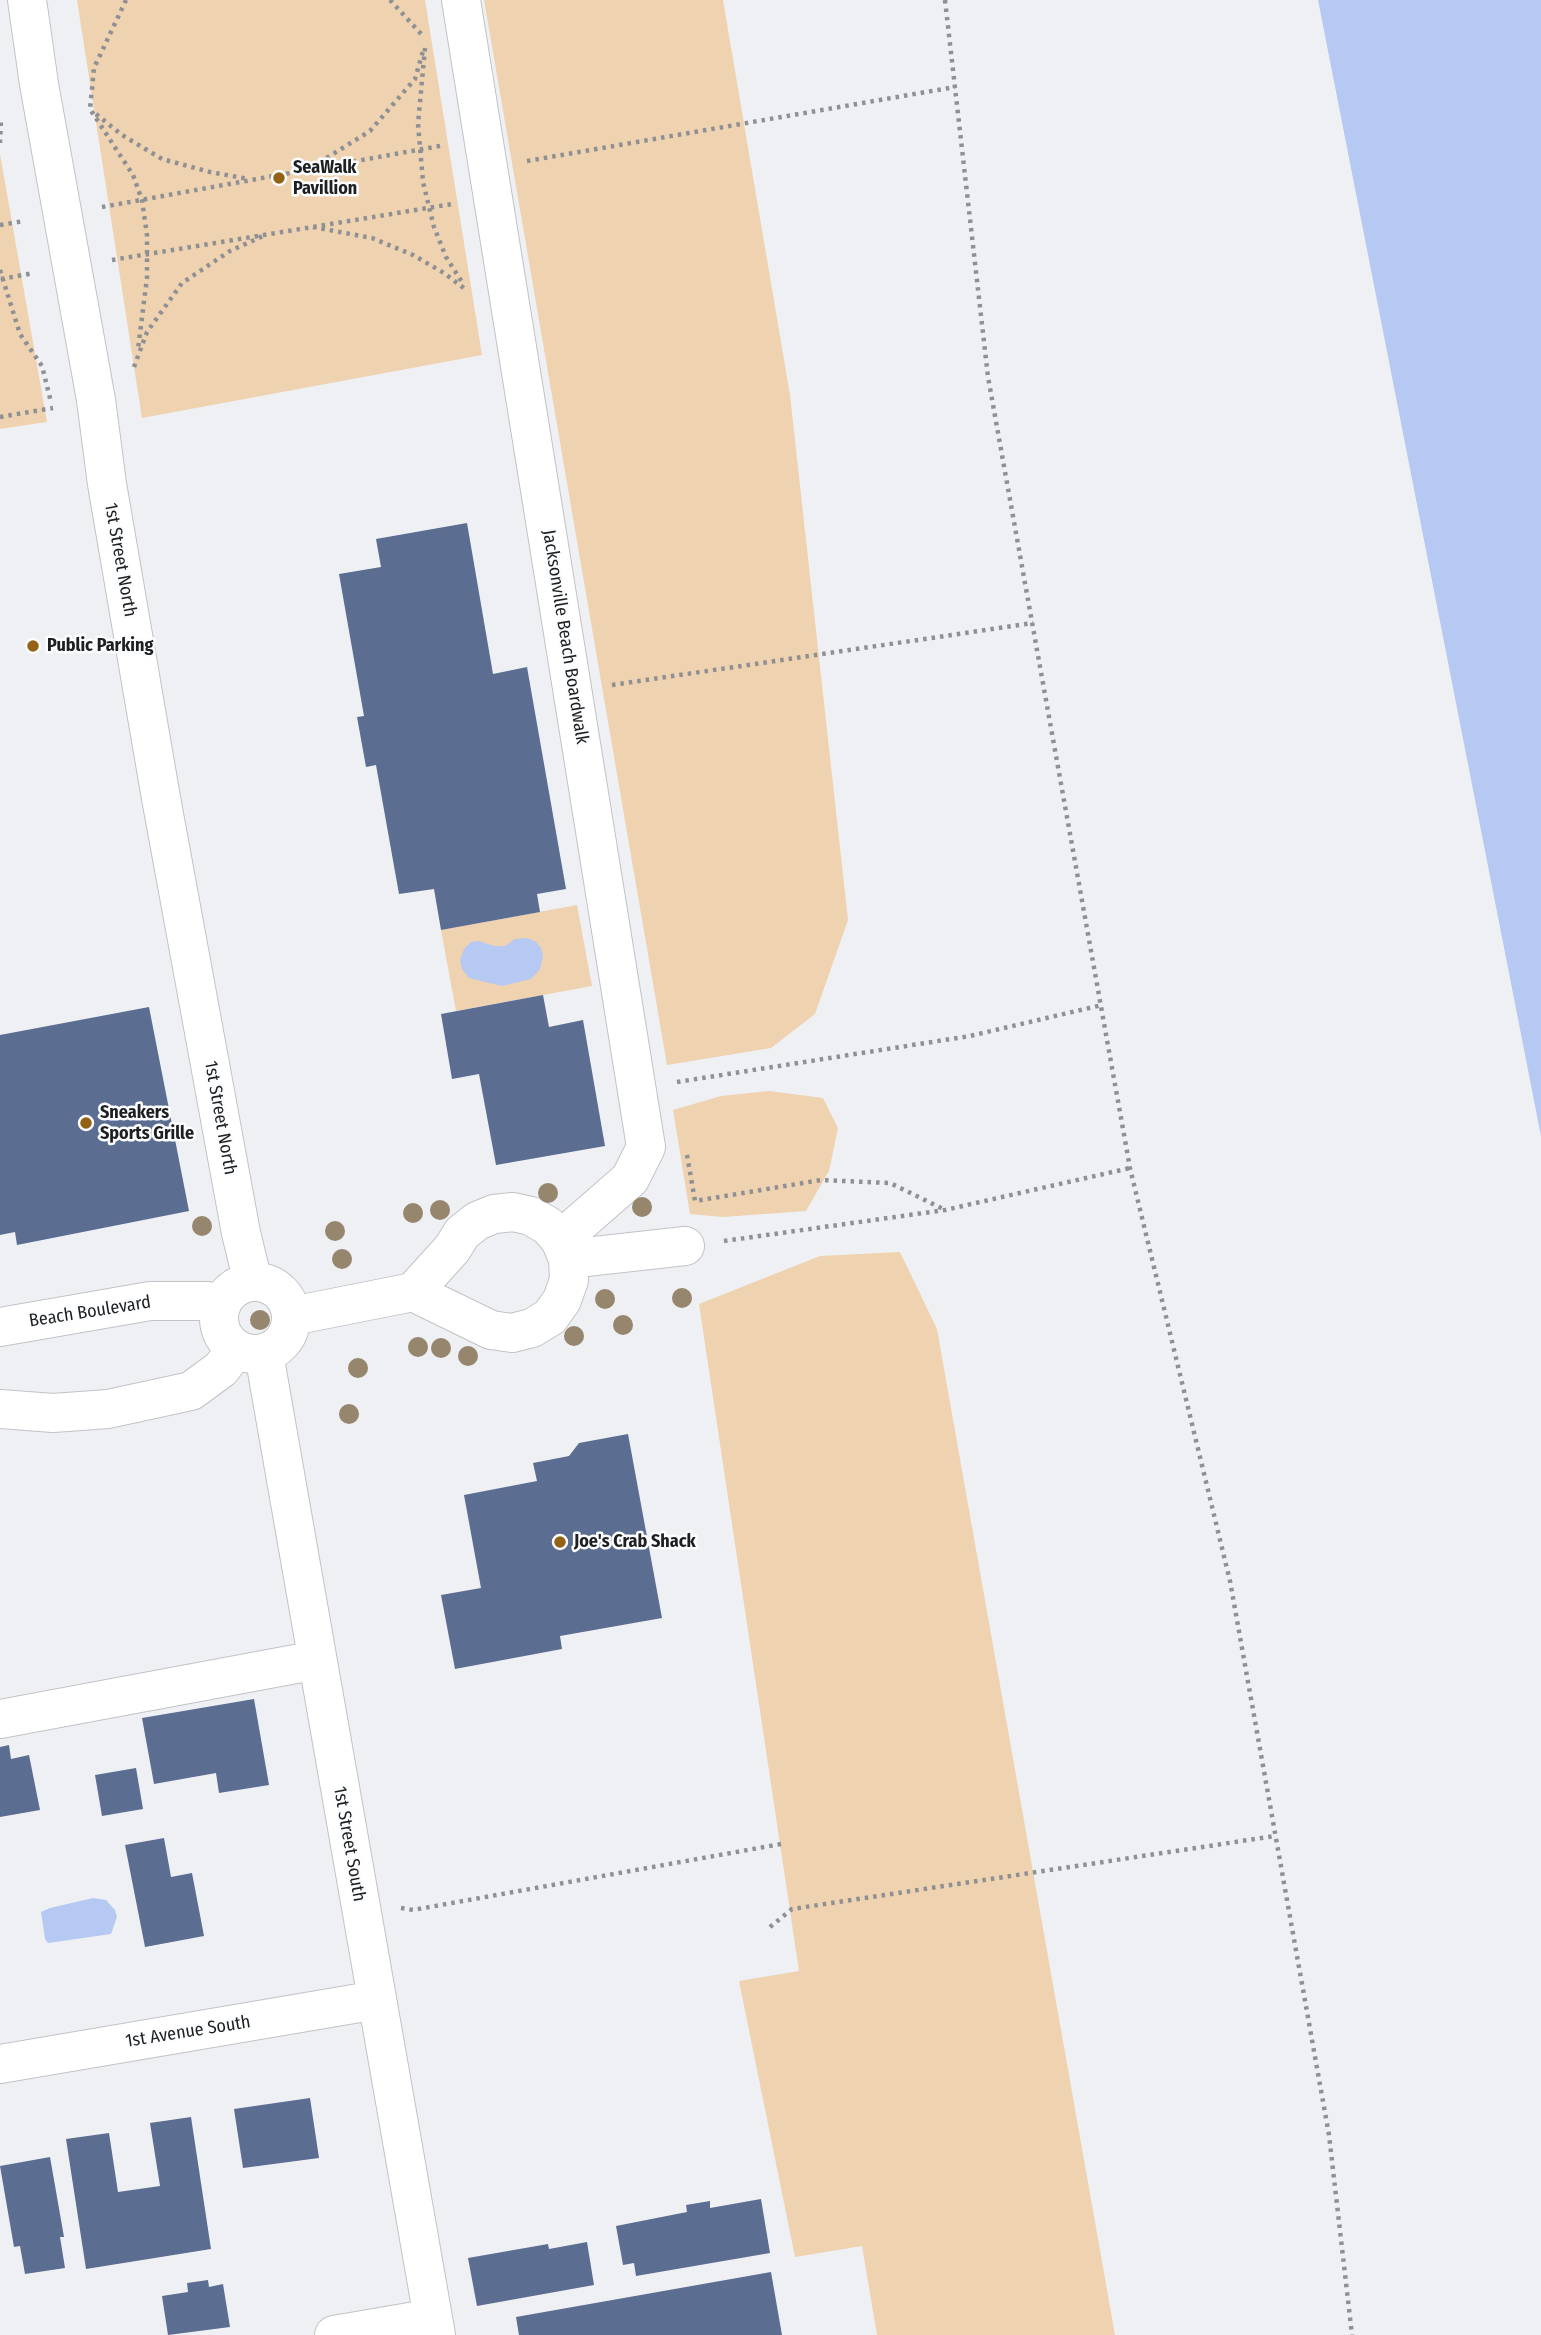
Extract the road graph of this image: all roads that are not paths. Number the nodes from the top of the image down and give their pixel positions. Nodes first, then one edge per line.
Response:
1 (27, 0) edge
2 (461, 0) edge
3 (685, 1246) road end
4 (564, 1249) junction
5 (253, 1283) junction
6 (413, 1292) junction
7 (222, 1304) junction
8 (292, 1316) junction
9 (0, 1327) edge
10 (250, 1351) junction
11 (0, 1409) edge
12 (317, 1660) junction
13 (0, 1719) edge
14 (377, 2000) junction
15 (0, 2064) edge
16 (435, 2327) edge
17 (334, 2335) edge

1 - 5 street, 1st Street North
2 - 4 street, Jacksonville Beach Boardwalk
3 - 4 street
4 - 6 street
4 - 6 street
5 - 7 street
5 - 8 street
6 - 8 street
7 - 9 street, Beach Boulevard
7 - 10 street
8 - 10 street
10 - 11 street
10 - 12 street, 1st Street South
12 - 13 street
12 - 14 street, 1st Street South
14 - 15 street, 1st Avenue South
14 - 16 street, 1st Street South
16 - 17 street

